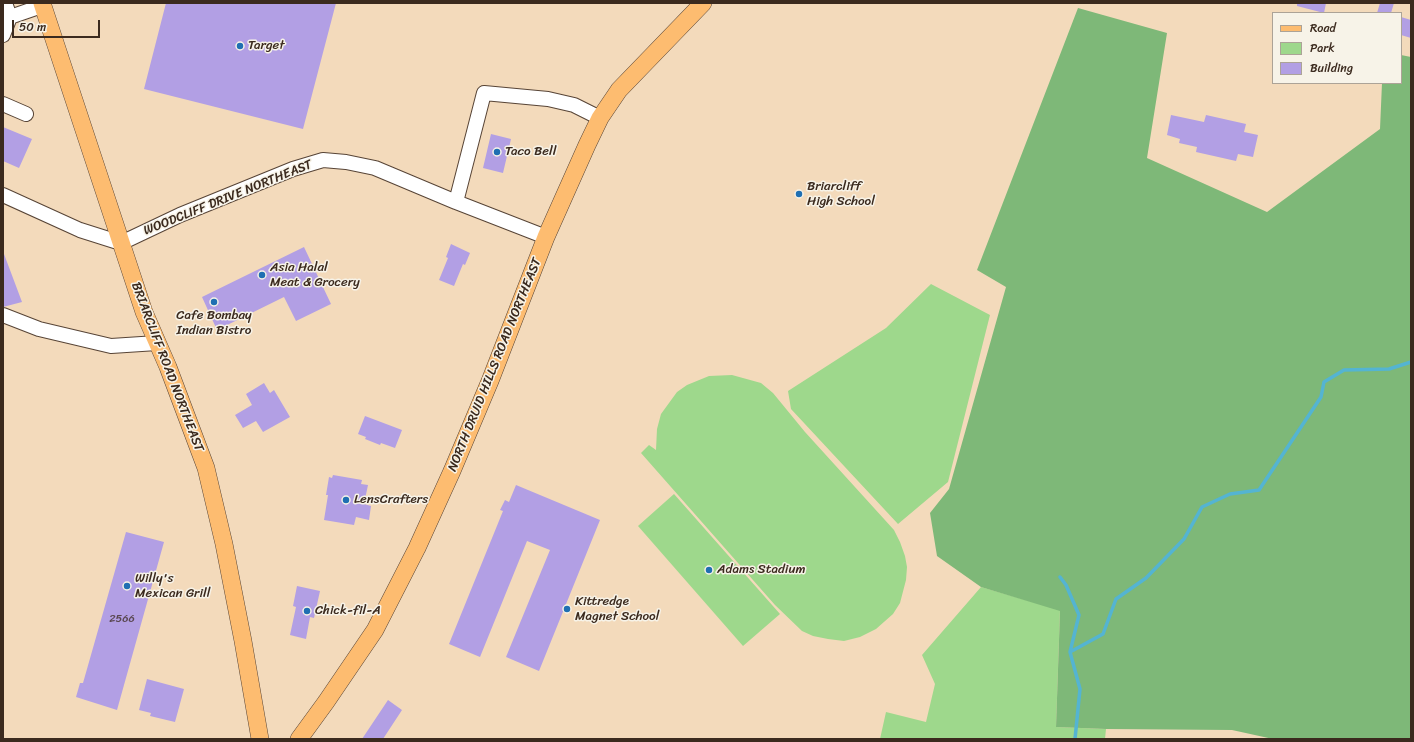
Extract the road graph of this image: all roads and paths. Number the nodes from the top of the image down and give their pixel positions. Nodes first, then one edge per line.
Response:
1 (5, 3) edge
2 (704, 3) edge
3 (42, 5) edge
4 (10, 17) junction
5 (3, 35) edge
6 (3, 104) edge
7 (26, 114) dead end
8 (600, 118) junction
9 (3, 196) edge
10 (456, 202) junction
11 (546, 238) junction
12 (121, 243) junction
13 (3, 315) edge
14 (157, 343) junction
15 (260, 739) edge
16 (300, 739) edge

1 - 4 street
2 - 8 main road, NORTH DRUID HILLS ROAD NORTHEAST
3 - 4 street
3 - 12 main road, BRIARCLIFF ROAD NORTHEAST
4 - 5 street
6 - 7 street
8 - 10 street
8 - 11 main road, NORTH DRUID HILLS ROAD NORTHEAST
9 - 12 street
10 - 11 street, WOODCLIFF DRIVE NORTHEAST
10 - 12 street, WOODCLIFF DRIVE NORTHEAST
11 - 16 main road, NORTH DRUID HILLS ROAD NORTHEAST
12 - 14 main road, BRIARCLIFF ROAD NORTHEAST
13 - 14 street
14 - 15 main road, BRIARCLIFF ROAD NORTHEAST

